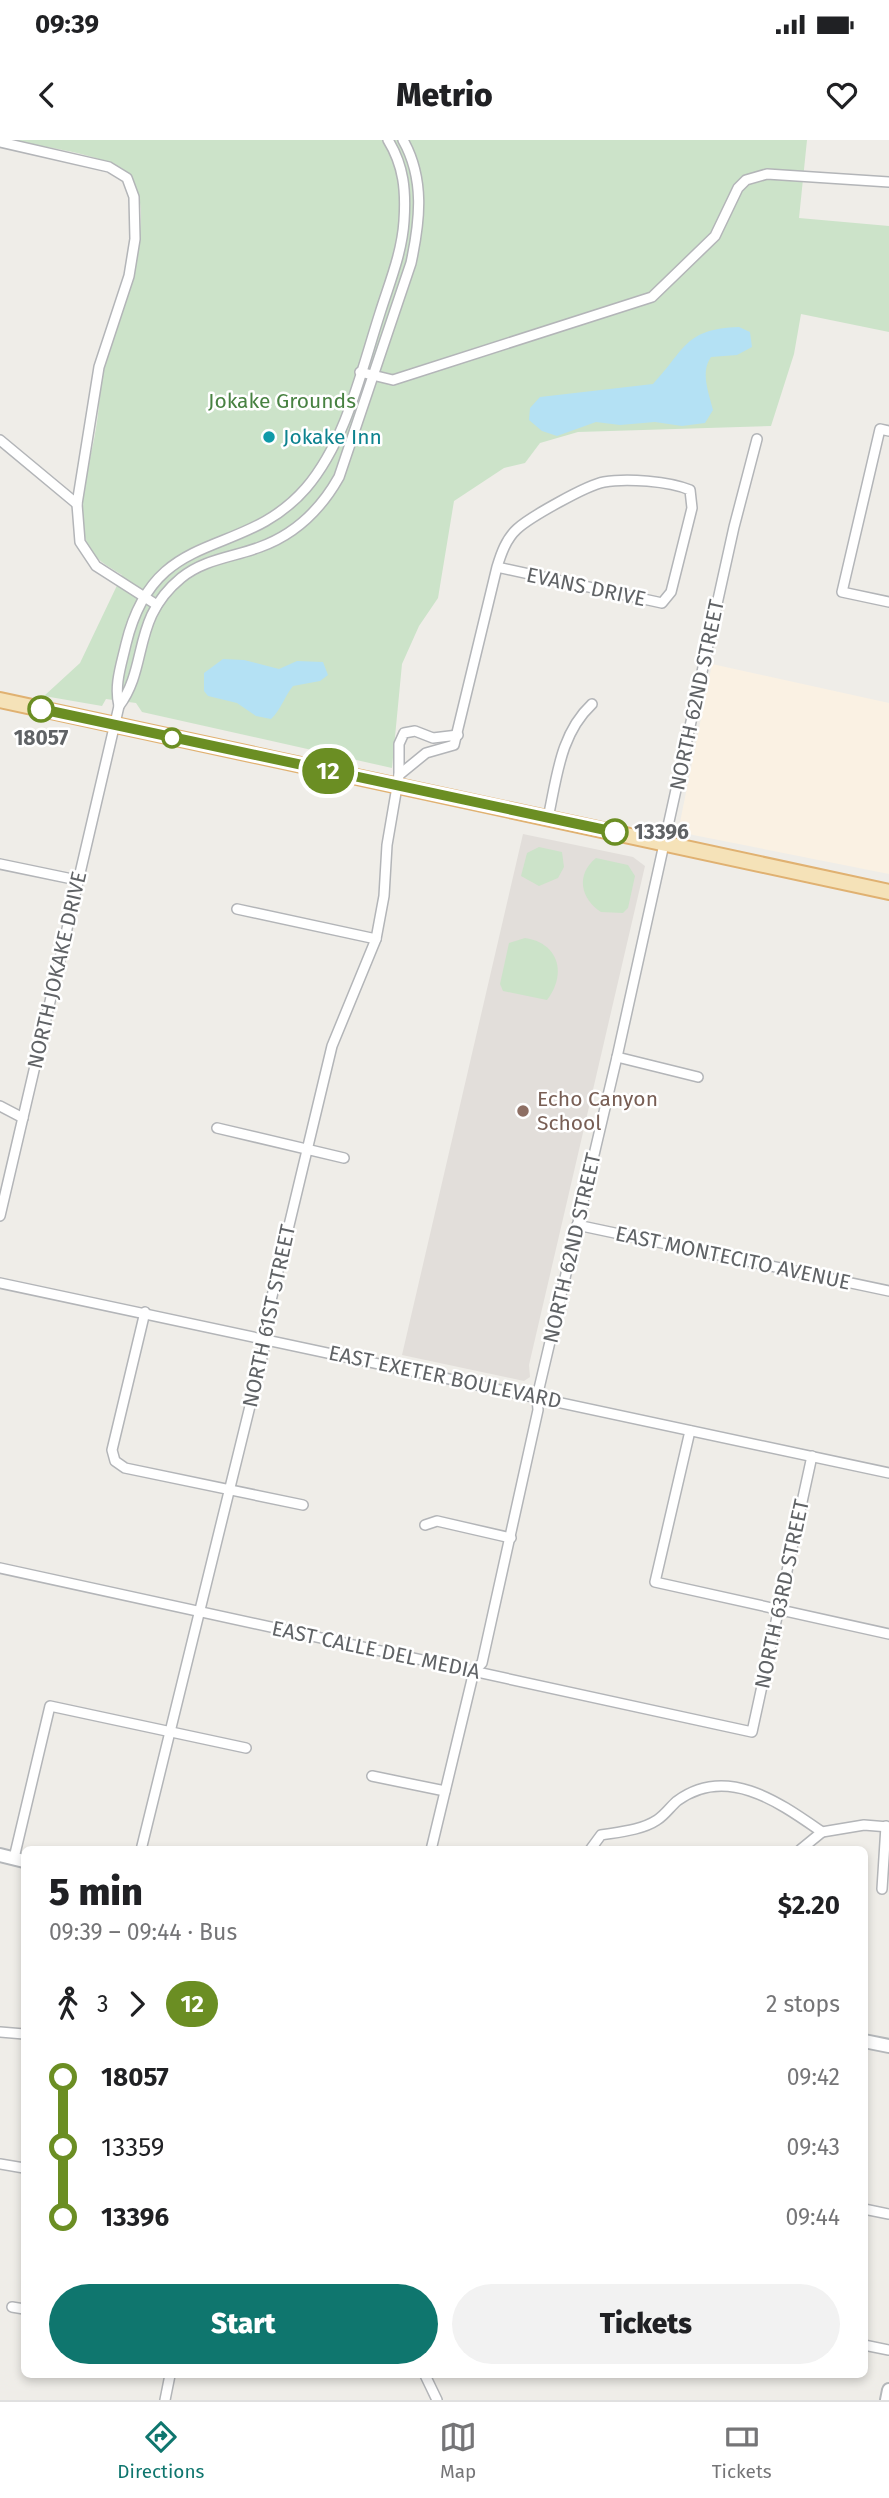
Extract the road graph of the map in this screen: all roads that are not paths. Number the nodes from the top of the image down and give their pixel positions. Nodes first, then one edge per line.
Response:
1 (388, 140) edge
2 (403, 140) edge
3 (0, 142) edge
4 (889, 182) edge
5 (360, 372) junction
6 (373, 377) junction
7 (885, 430) edge
8 (757, 439) dead end
9 (0, 440) edge
10 (77, 504) junction
11 (497, 567) junction
12 (145, 597) junction
13 (889, 602) edge
14 (157, 605) junction
15 (0, 701) edge
16 (592, 704) dead end
17 (119, 706) junction
18 (115, 726) junction
19 (426, 735) junction
20 (458, 735) junction
21 (426, 753) junction
22 (397, 780) junction
23 (548, 818) junction
24 (664, 842) junction
25 (0, 863) edge
26 (78, 880) junction
27 (889, 892) edge
28 (237, 909) dead end
29 (376, 939) junction
30 (617, 1057) junction
31 (698, 1077) dead end
32 (0, 1106) edge
33 (23, 1118) junction
34 (217, 1129) dead end
35 (305, 1149) junction
36 (344, 1158) dead end
37 (0, 1216) edge
38 (577, 1225) junction
39 (0, 1283) edge
40 (889, 1292) edge
41 (145, 1312) junction
42 (262, 1338) junction
43 (537, 1397) junction
44 (690, 1431) junction
45 (812, 1456) junction
46 (889, 1473) edge
47 (230, 1490) junction
48 (303, 1505) dead end
49 (425, 1525) dead end
50 (510, 1538) junction
51 (0, 1568) edge
52 (778, 1609) junction
53 (199, 1612) junction
54 (889, 1634) edge
55 (474, 1671) junction
56 (169, 1732) junction
57 (751, 1732) joint
58 (246, 1748) dead end
59 (372, 1776) dead end
60 (445, 1791) junction
61 (888, 1826) edge
62 (822, 1832) junction
63 (22, 1846) edge
64 (142, 1846) edge
65 (432, 1846) edge
66 (593, 1846) edge
67 (805, 1846) edge
68 (0, 1856) edge
69 (19, 1859) edge
70 (882, 1889) dead end
71 (0, 2032) edge
72 (21, 2034) edge
73 (868, 2042) edge
74 (889, 2046) edge
75 (0, 2164) edge
76 (21, 2168) edge
77 (868, 2210) edge
78 (889, 2214) edge
79 (12, 2307) dead end
80 (21, 2308) edge
81 (868, 2346) edge
82 (889, 2350) edge
83 (169, 2378) edge
84 (426, 2378) edge
85 (889, 2390) edge
86 (165, 2400) edge
87 (437, 2400) edge
88 (887, 2400) edge

1 - 5 street
2 - 6 street
3 - 10 street
4 - 6 street
5 - 6 street
5 - 12 street
6 - 14 street
7 - 13 street
8 - 24 street, NORTH 62ND STREET
9 - 10 street
10 - 12 street
11 - 11 street, EVANS DRIVE
11 - 20 street, EVANS DRIVE
12 - 14 street
12 - 17 street
14 - 17 street
15 - 18 main road
16 - 23 street
17 - 18 street, NORTH JOKAKE DRIVE
18 - 22 main road
18 - 26 street, NORTH JOKAKE DRIVE
19 - 20 street
19 - 21 street
19 - 22 street
20 - 21 street
21 - 22 street
22 - 23 main road
22 - 29 street, NORTH 61ST STREET
23 - 24 main road
24 - 27 main road
24 - 30 street, NORTH 62ND STREET
25 - 26 street
26 - 33 street, NORTH JOKAKE DRIVE
28 - 29 street
29 - 35 street, NORTH 61ST STREET
30 - 31 street
30 - 38 street, NORTH 62ND STREET
32 - 33 street
33 - 37 street, NORTH JOKAKE DRIVE
34 - 35 street
35 - 36 street
35 - 42 street, NORTH 61ST STREET
38 - 40 street, EAST MONTECITO AVENUE
38 - 43 street, NORTH 62ND STREET
39 - 41 street, EAST EXETER BOULEVARD
41 - 42 street, EAST EXETER BOULEVARD
41 - 47 street
42 - 43 street, EAST EXETER BOULEVARD
42 - 47 street, NORTH 61ST STREET
43 - 44 street, EAST EXETER BOULEVARD
43 - 50 street, NORTH 62ND STREET
44 - 45 street, EAST EXETER BOULEVARD
44 - 52 street
45 - 46 street, EAST EXETER BOULEVARD
45 - 52 street, NORTH 63RD STREET
47 - 48 street
47 - 53 street, NORTH 61ST STREET
49 - 50 street
50 - 55 street, NORTH 62ND STREET
51 - 53 street, EAST CALLE DEL MEDIA
52 - 54 street
52 - 57 street, NORTH 63RD STREET
53 - 55 street, EAST CALLE DEL MEDIA
53 - 56 street, NORTH 61ST STREET
55 - 57 street, EAST CALLE DEL MEDIA
55 - 60 street, NORTH 62ND STREET
56 - 58 street
56 - 63 street
56 - 64 street, NORTH 61ST STREET
59 - 60 street
60 - 65 street, NORTH 62ND STREET
61 - 62 street
61 - 70 street
62 - 66 street
62 - 67 street
68 - 69 street
71 - 72 street
73 - 74 street
75 - 76 street
77 - 78 street
79 - 80 street
81 - 82 street
83 - 86 street
84 - 87 street
85 - 88 street

